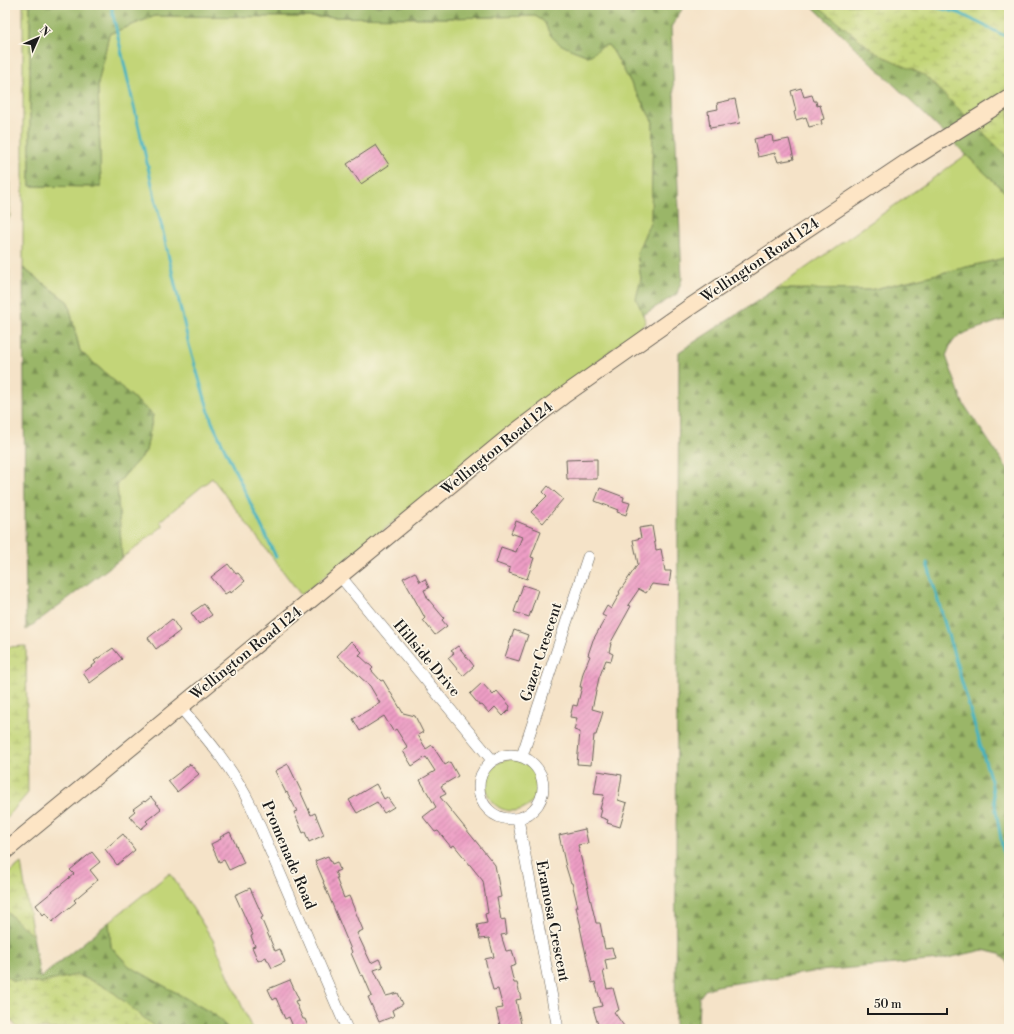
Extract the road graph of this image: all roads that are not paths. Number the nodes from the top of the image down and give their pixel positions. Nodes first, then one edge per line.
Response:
1 (1009, 98) edge
2 (588, 557) dead end
3 (340, 576) junction
4 (180, 707) junction
5 (522, 756) junction
6 (492, 760) junction
7 (518, 819) junction
8 (10, 846) edge
9 (347, 1029) edge
10 (558, 1029) edge

1 - 3 main road, Wellington Road 124
2 - 5 street, Gazer Crescent
3 - 4 main road, Wellington Road 124
3 - 6 street, Hillside Drive
4 - 8 main road, Wellington Road 124
4 - 9 street, Promenade Road
5 - 6 street
5 - 7 street
6 - 7 street
7 - 10 street, Eramosa Crescent

